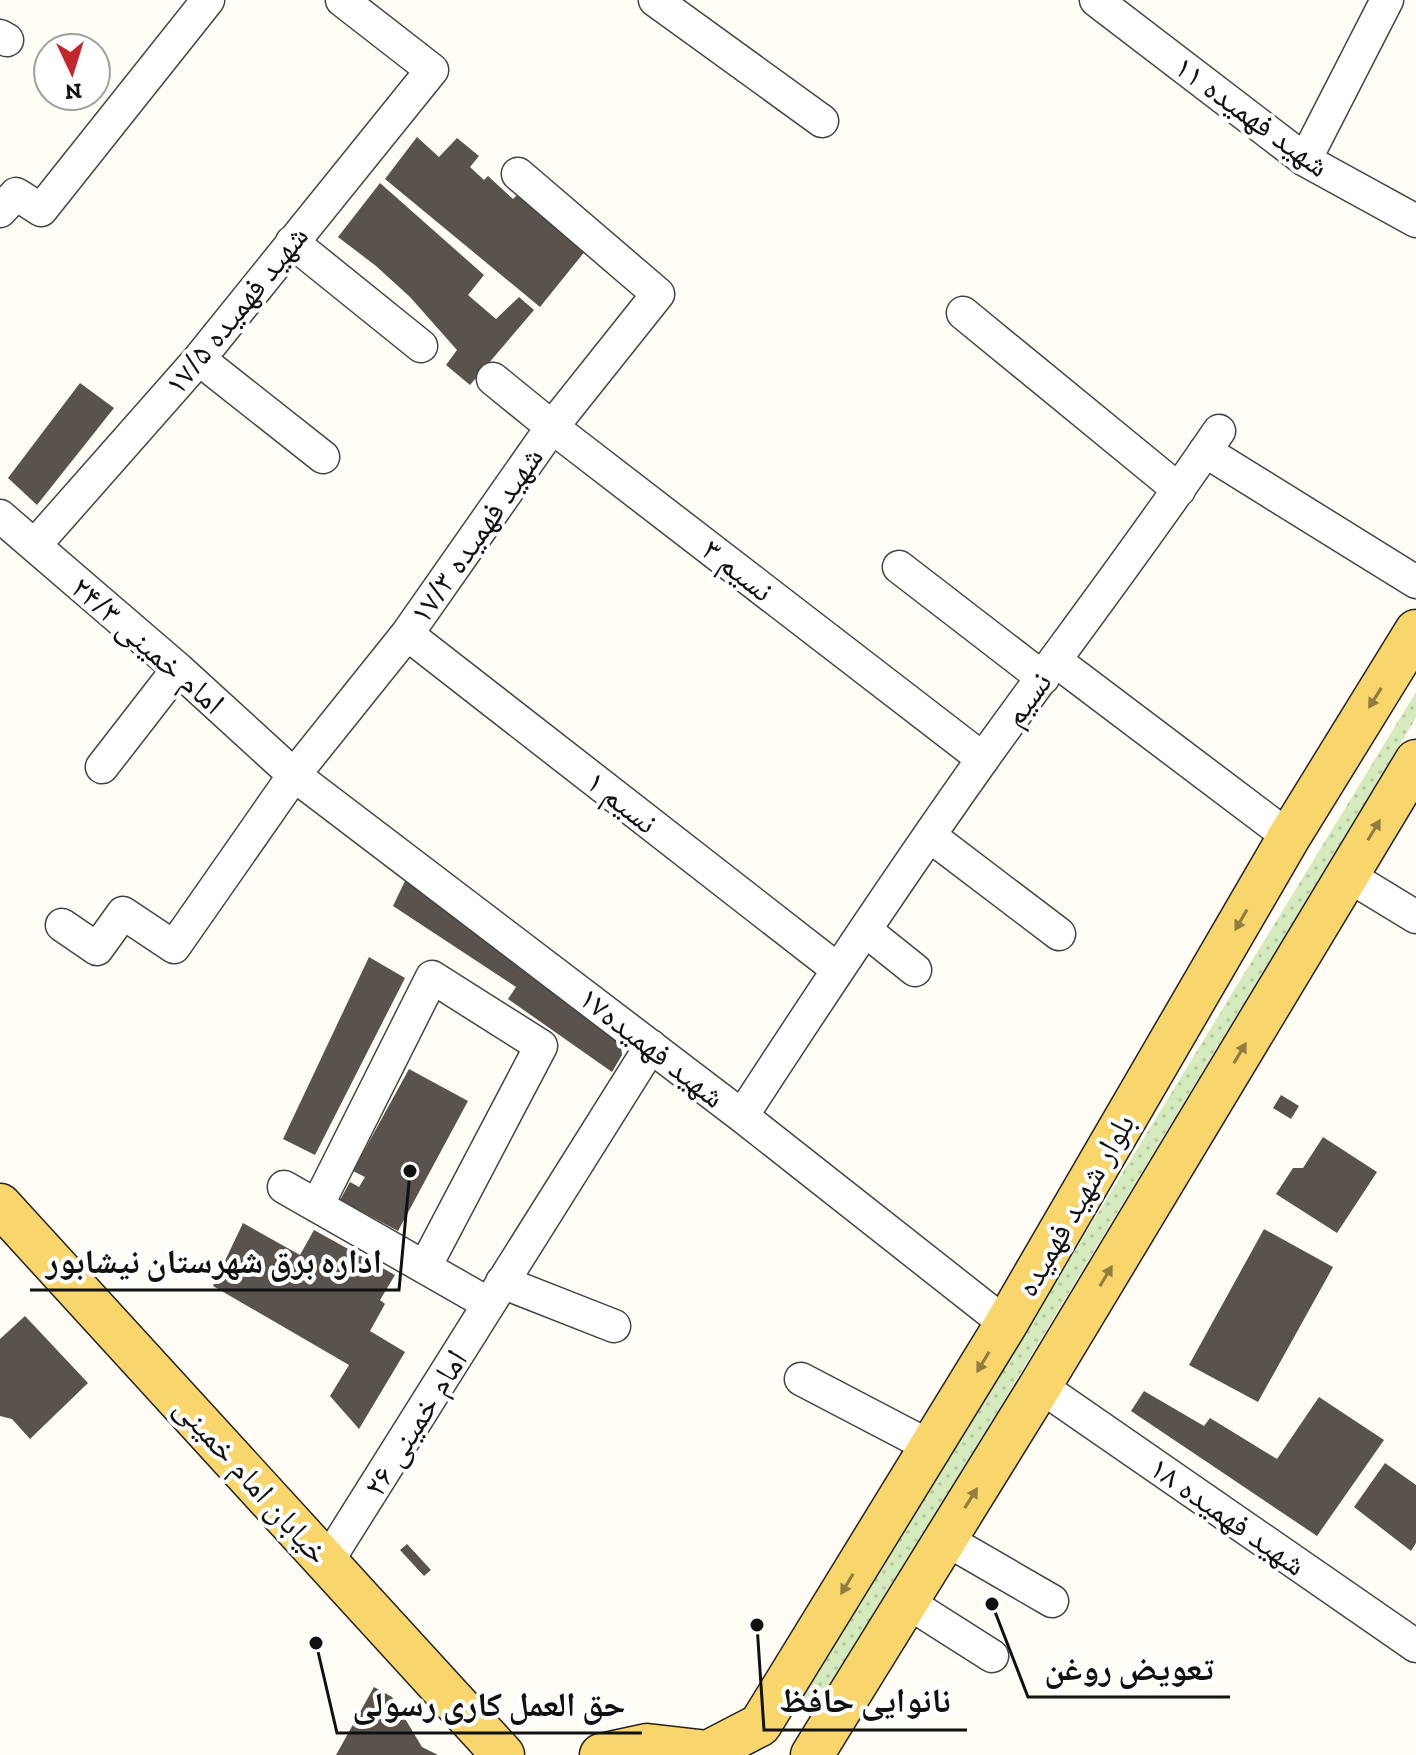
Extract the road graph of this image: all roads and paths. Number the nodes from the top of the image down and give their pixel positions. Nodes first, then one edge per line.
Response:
1 (208, 0) edge
2 (655, 0) edge
3 (1096, 0) edge
4 (1387, 0) edge
5 (352, 3) edge
6 (822, 121) dead end
7 (1305, 160) junction
8 (518, 174) dead end
9 (0, 211) edge
10 (1416, 221) edge
11 (292, 242) junction
12 (963, 313) dead end
13 (421, 346) dead end
14 (199, 359) junction
15 (493, 379) dead end
16 (552, 427) junction
17 (323, 457) dead end
18 (1179, 490) junction
19 (0, 516) edge
20 (35, 545) junction
21 (899, 567) dead end
22 (1416, 582) edge
23 (1416, 631) edge
24 (407, 634) junction
25 (178, 669) junction
26 (1049, 670) junction
27 (983, 759) junction
28 (1416, 761) edge
29 (102, 767) dead end
30 (294, 775) junction
31 (930, 836) junction
32 (1289, 837) junction
33 (1347, 875) junction
34 (1416, 917) edge
35 (62, 925) dead end
36 (865, 930) junction
37 (1059, 934) dead end
38 (837, 969) junction
39 (915, 970) dead end
40 (651, 1046) junction
41 (742, 1116) junction
42 (284, 1187) dead end
43 (0, 1205) edge
44 (317, 1206) junction
45 (425, 1267) junction
46 (496, 1293) junction
47 (1006, 1324) junction
48 (614, 1326) dead end
49 (801, 1379) dead end
50 (1040, 1386) junction
51 (931, 1447) junction
52 (945, 1539) junction
53 (327, 1562) junction
54 (1052, 1601) dead end
55 (907, 1602) junction
56 (1416, 1646) edge
57 (992, 1656) dead end
58 (711, 1754) edge
59 (503, 1755) edge
60 (601, 1755) edge
61 (812, 1755) edge

1 - 9 street
2 - 6 street
3 - 7 street, شهید فهمیده ۱۱
4 - 7 street
5 - 11 street, شهید فهمیده ۱۷/۵
7 - 10 street, شهید فهمیده ۱۱
8 - 16 street, شهید فهمیده ۱۷/۳
11 - 13 street
11 - 14 street, شهید فهمیده ۱۷/۵
12 - 18 street
14 - 17 street
14 - 20 street, شهید فهمیده ۱۷/۵
15 - 16 street, نسیم ۳
16 - 24 street, شهید فهمیده ۱۷/۳
16 - 27 street, نسیم ۳
18 - 22 street, نسیم
18 - 26 street, نسیم
19 - 20 street, امام خمینی ۲۴/۳
20 - 25 street, امام خمینی ۲۴/۳
21 - 26 street
23 -> 32 main road, بلوار شهید فهمیده
24 - 30 street, شهید فهمیده ۱۷/۳
24 - 38 street, نسیم ۱
25 - 29 street
25 - 30 street, امام خمینی ۲۴/۳
26 - 27 street, نسیم
26 - 32 street
27 - 31 street, نسیم
33 -> 28 main road, بلوار شهید فهمیده
30 - 35 street, شهید فهمیده ۱۷/۳
30 - 40 street, شهید فهمیده۱۷
31 - 36 street, نسیم
31 - 37 street
32 -> 47 main road, بلوار شهید فهمیده
33 - 34 street
50 -> 33 main road, بلوار شهید فهمیده
36 - 38 street, نسیم
36 - 39 street
38 - 41 street, نسیم
40 - 41 street, شهید فهمیده۱۷
40 - 46 street, امام خمینی ۲۶
41 - 47 street, شهید فهمیده۱۷
42 - 44 street
43 - 53 main road, خیابان امام خمینی
44 - 45 street
44 - 45 street
45 - 46 street
46 - 48 street
46 - 53 street, امام خمینی ۲۶
47 -> 51 main road, بلوار شهید فهمیده
49 - 51 street
52 -> 50 main road, بلوار شهید فهمیده
50 - 56 street, شهید فهمیده ۱۸
51 -> 58 main road, بلوار شهید فهمیده
52 - 54 street
52 - 55 main road, بلوار شهید فهمیده
53 - 59 main road, خیابان امام خمینی
55 - 57 street
55 - 61 main road, بلوار شهید فهمیده
58 - 60 main road

